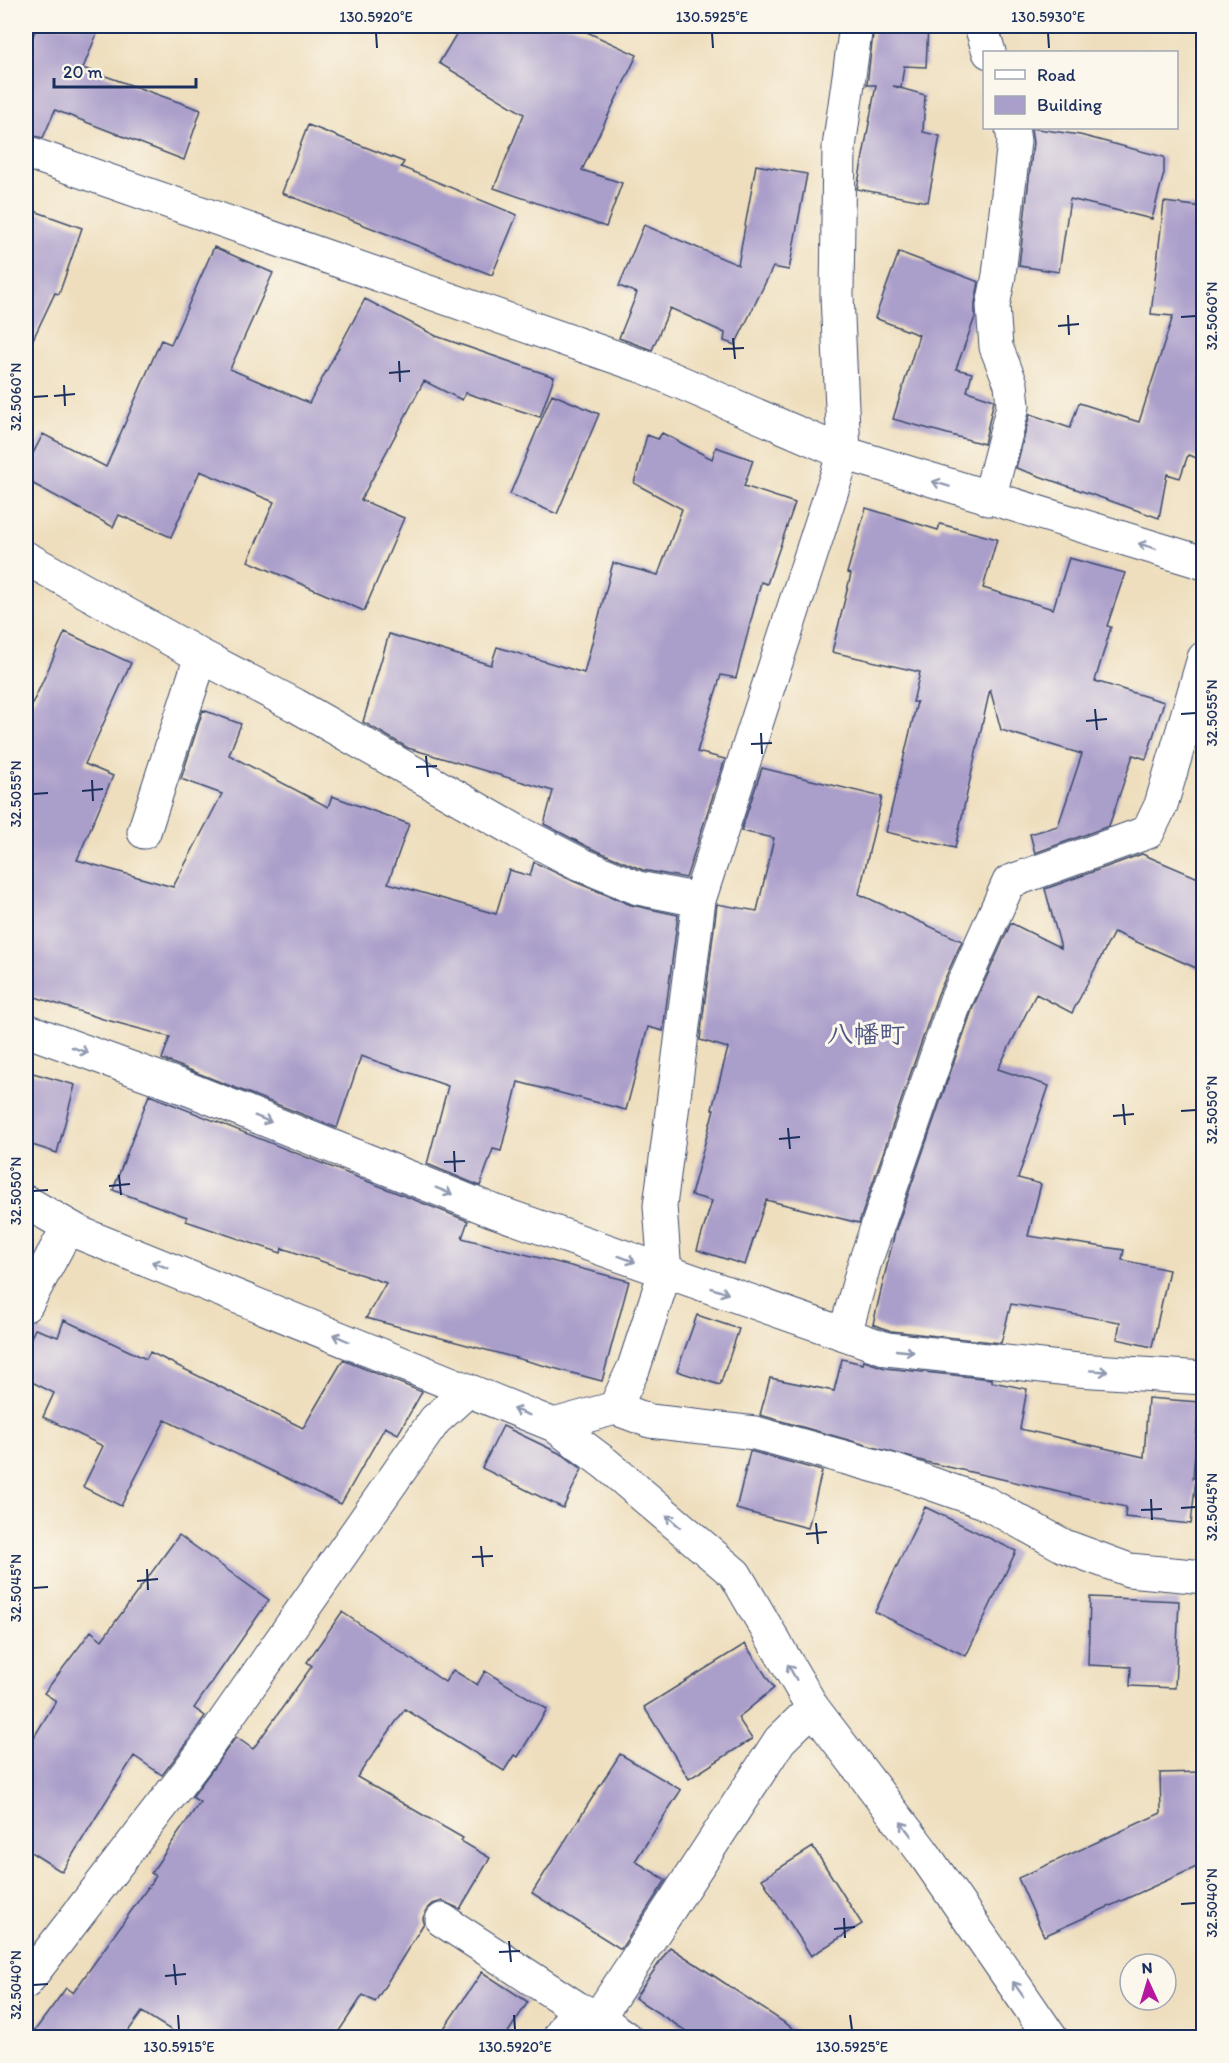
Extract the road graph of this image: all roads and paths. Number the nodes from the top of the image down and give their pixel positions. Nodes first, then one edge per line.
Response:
1 (856, 26) edge
2 (981, 26) edge
3 (989, 51) edge
4 (1012, 129) edge
5 (26, 152) edge
6 (844, 453) junction
7 (989, 499) junction
8 (26, 558) edge
9 (1203, 563) edge
10 (201, 656) junction
11 (1203, 658) edge
12 (144, 832) dead end
13 (699, 900) junction
14 (26, 1030) edge
15 (26, 1202) edge
16 (68, 1227) junction
17 (665, 1272) junction
18 (26, 1305) edge
19 (844, 1334) junction
20 (1203, 1378) edge
21 (467, 1391) junction
22 (615, 1408) junction
23 (554, 1425) junction
24 (1203, 1577) edge
25 (813, 1708) junction
26 (442, 1920) dead end
27 (26, 1982) edge
28 (587, 2013) junction
29 (559, 2037) edge
30 (627, 2037) edge
31 (1051, 2037) edge

1 - 6 street
2 - 3 street
4 - 7 street
5 - 6 street
7 -> 6 street
6 - 13 street
9 -> 7 street
8 - 10 street
10 - 12 street
10 - 13 street
11 - 19 street
13 - 17 street
14 -> 17 street
15 - 16 street
16 - 18 street
21 -> 16 street
17 -> 19 street
17 - 22 street
19 -> 20 street
23 -> 21 street
21 - 27 street
22 - 23 street
22 - 24 street
25 -> 23 street
25 - 28 street
31 -> 25 street
26 - 28 street
28 - 29 street
28 - 30 street

